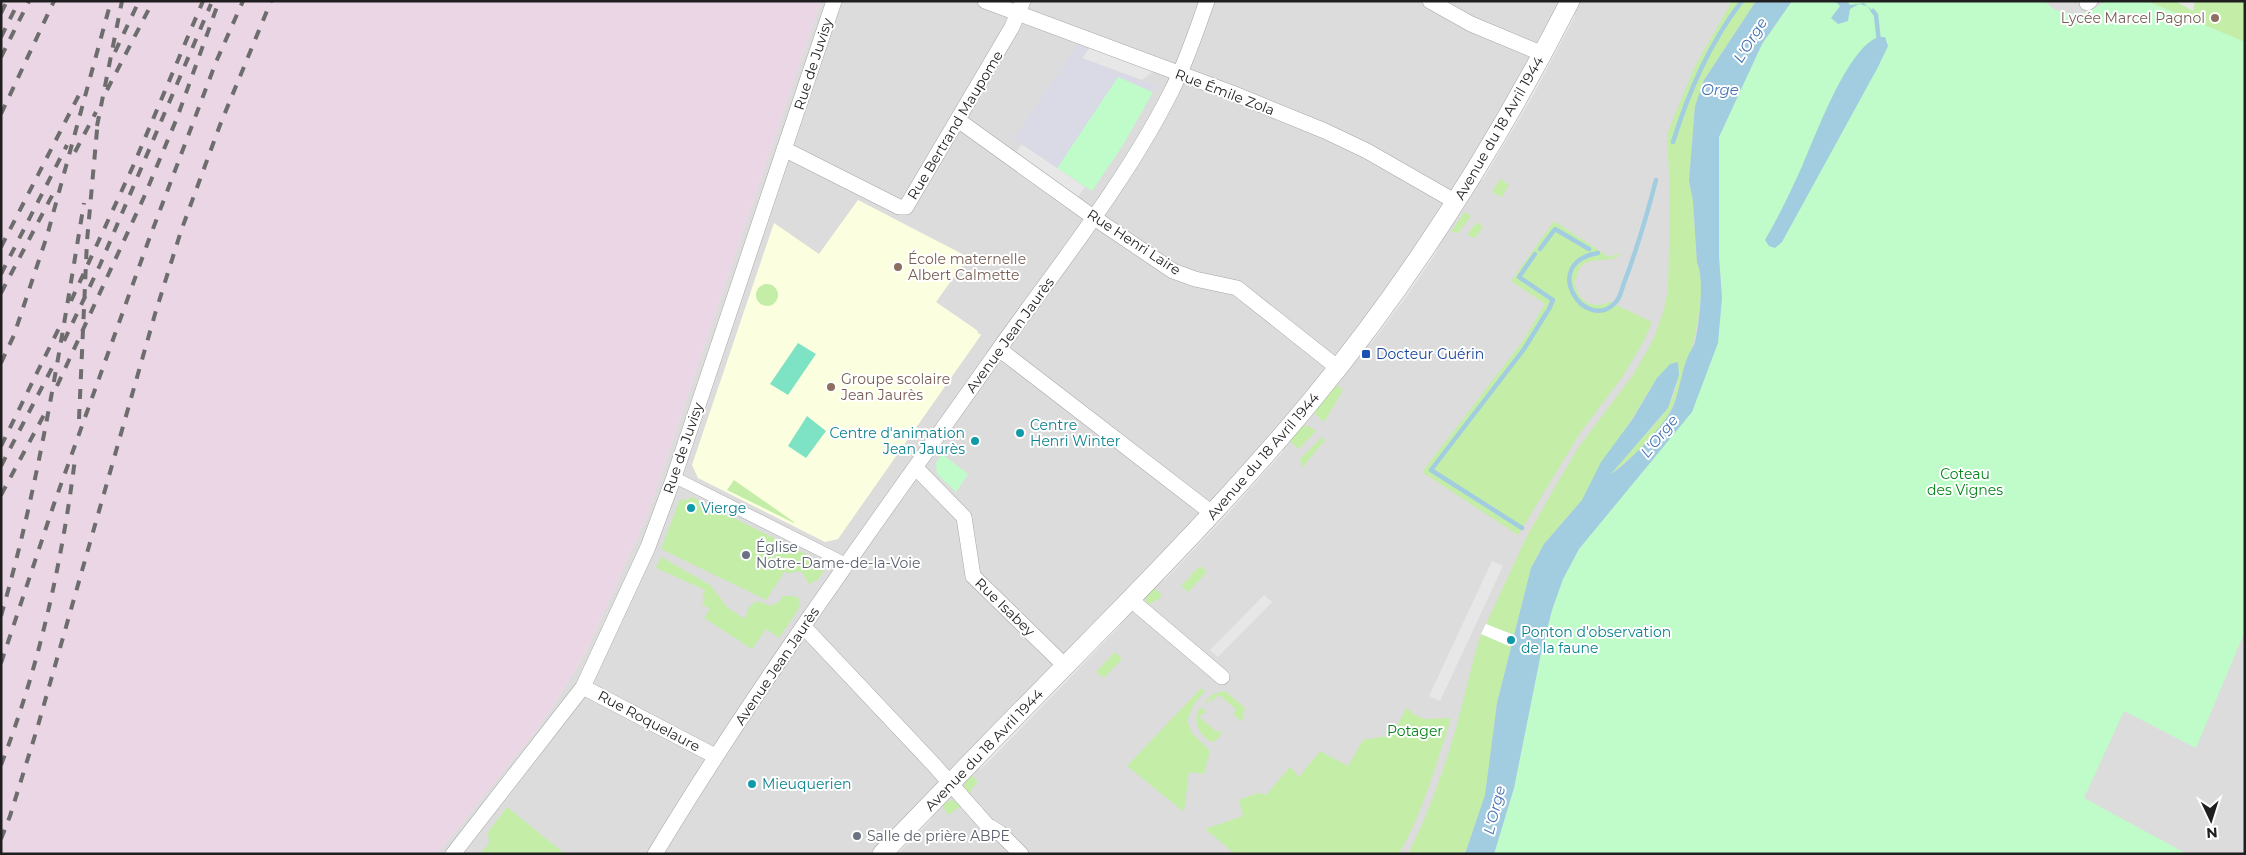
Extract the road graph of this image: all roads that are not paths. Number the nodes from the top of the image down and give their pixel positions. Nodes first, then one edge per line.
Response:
1 (834, 1) edge
2 (985, 1) edge
3 (1207, 1) edge
4 (1430, 1) edge
5 (1570, 1) edge
6 (1021, 8) edge
7 (1543, 54) junction
8 (1180, 74) junction
9 (958, 120) junction
10 (784, 149) junction
11 (1456, 202) junction
12 (1094, 217) junction
13 (1000, 348) junction
14 (1338, 368) junction
15 (916, 468) junction
16 (674, 477) junction
17 (1213, 514) junction
18 (847, 564) junction
19 (1130, 599) junction
20 (804, 627) junction
21 (1065, 666) junction
22 (1222, 677) dead end
23 (583, 686) junction
24 (715, 756) junction
25 (951, 784) junction
26 (453, 854) edge
27 (655, 854) edge
28 (882, 854) edge
29 (1021, 854) edge

1 - 10 street, Rue de Juvisy
2 - 6 street, Rue Émile Zola
3 - 8 street, Avenue Jean Jaurès
4 - 7 street
5 - 7 street, Avenue du 18 Avril 1944
6 - 8 street, Rue Émile Zola
6 - 9 street, Rue Bertrand Maupome
7 - 11 street, Avenue du 18 Avril 1944
8 - 11 street, Rue Émile Zola
8 - 12 street, Avenue Jean Jaurès
9 - 10 street, Rue Bertrand Maupome
9 - 12 street, Rue Henri Laire
10 - 16 street, Rue de Juvisy
11 - 14 street, Avenue du 18 Avril 1944
12 - 13 street, Avenue Jean Jaurès
12 - 14 street, Rue Henri Laire
13 - 15 street, Avenue Jean Jaurès
13 - 17 street
14 - 17 street, Avenue du 18 Avril 1944
15 - 18 street, Avenue Jean Jaurès
15 - 21 street, Rue Isabey
16 - 18 street
16 - 23 street, Rue de Juvisy
17 - 19 street, Avenue du 18 Avril 1944
18 - 20 street, Avenue Jean Jaurès
19 - 21 street, Avenue du 18 Avril 1944
19 - 22 street
20 - 24 street, Avenue Jean Jaurès
20 - 25 street
21 - 25 street, Avenue du 18 Avril 1944
23 - 24 street, Rue Roquelaure
23 - 26 street, Rue de Juvisy
24 - 27 street, Avenue Jean Jaurès
25 - 28 street, Avenue du 18 Avril 1944
25 - 29 street

